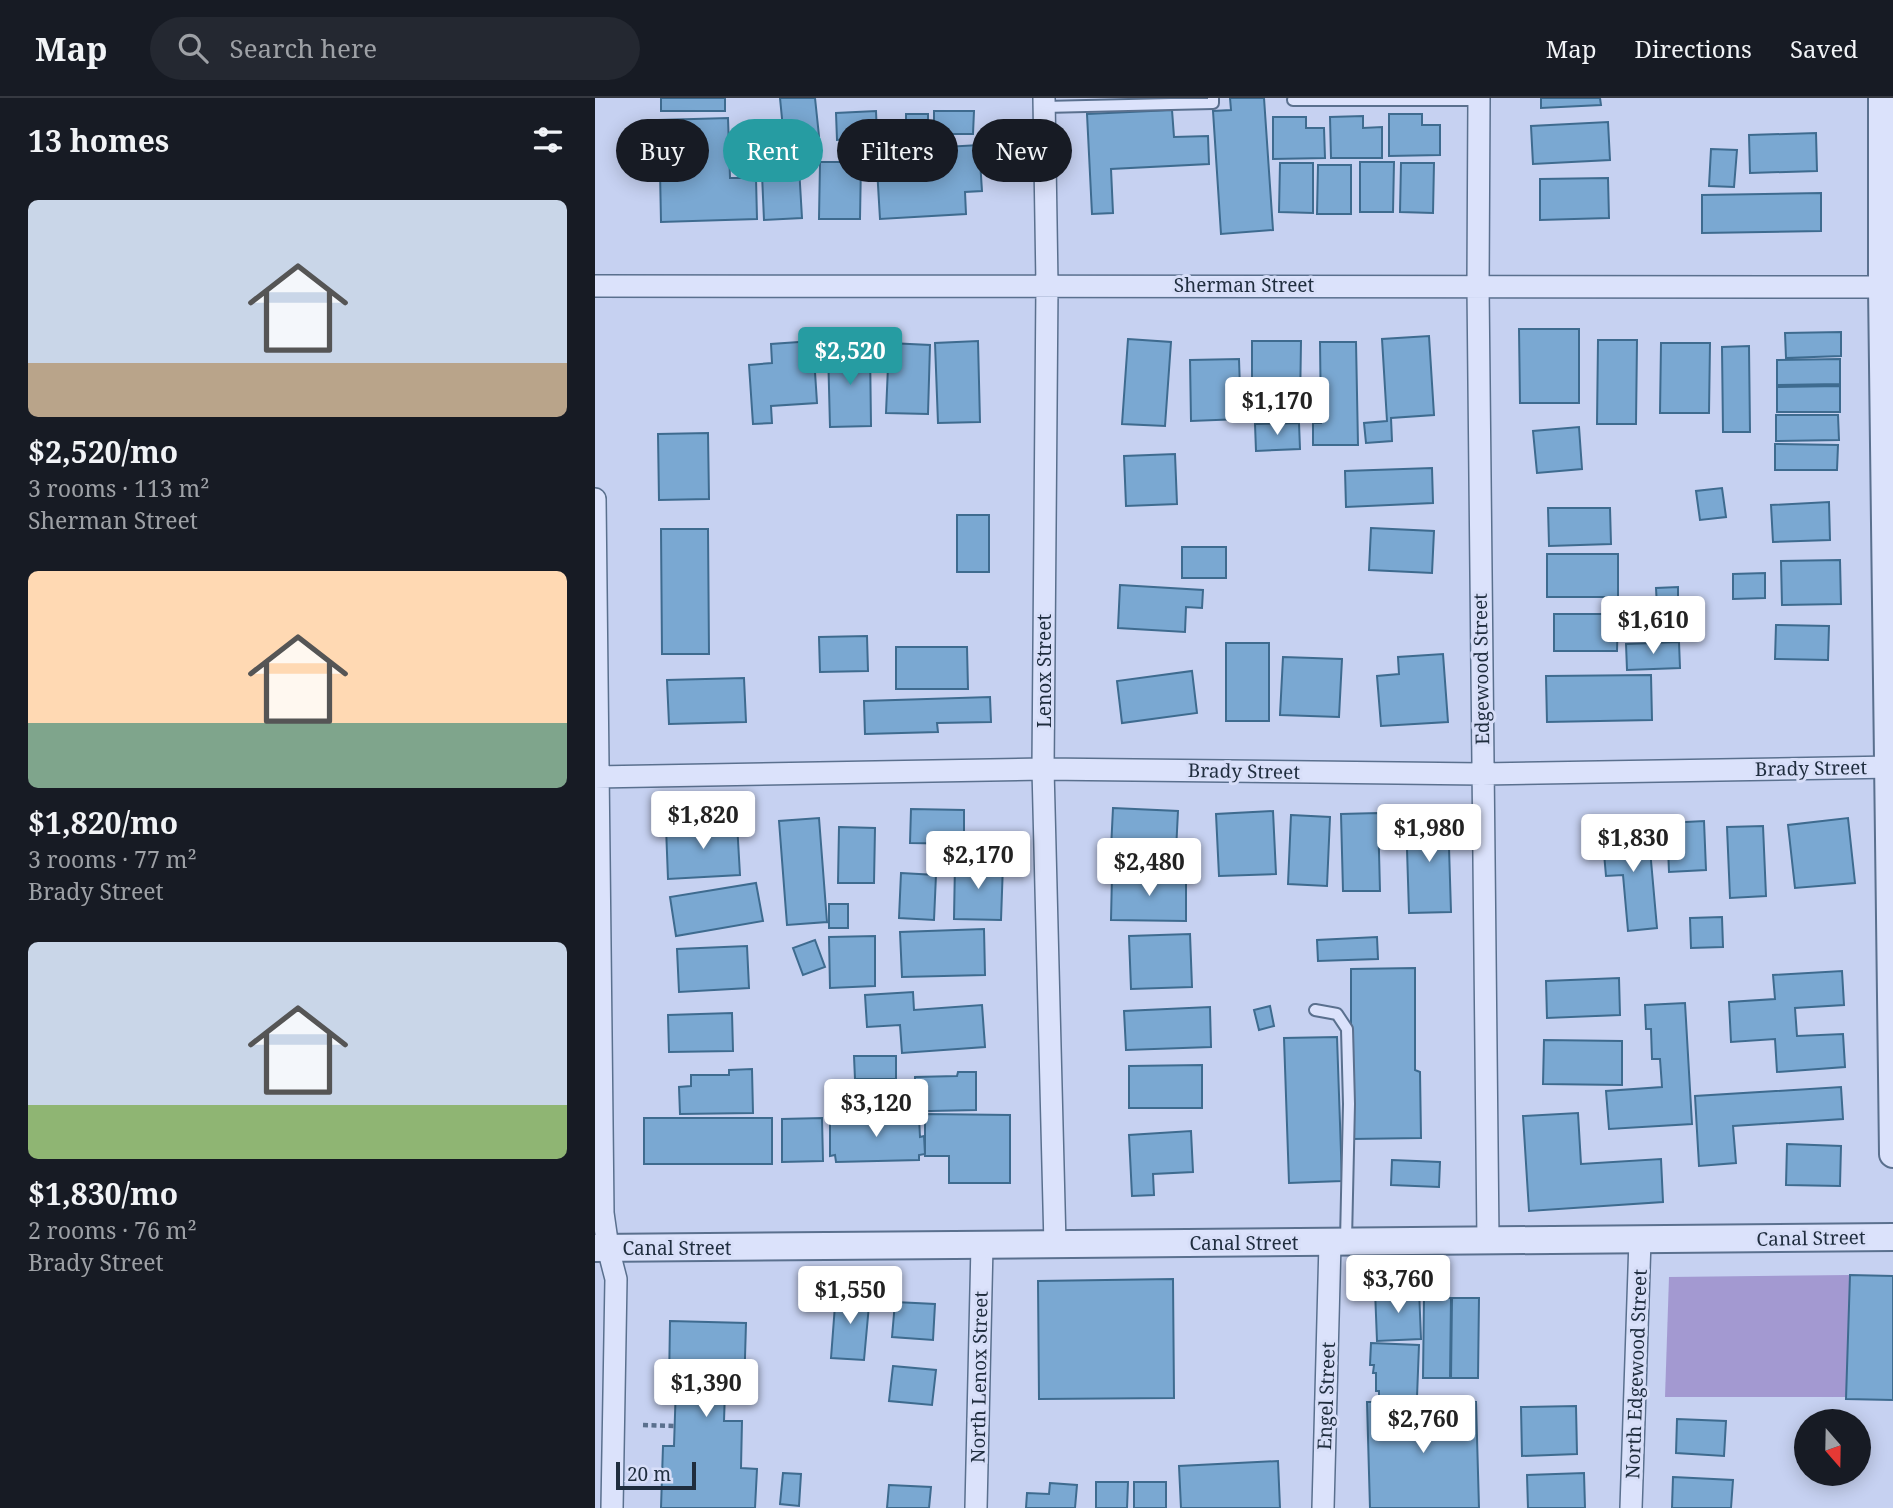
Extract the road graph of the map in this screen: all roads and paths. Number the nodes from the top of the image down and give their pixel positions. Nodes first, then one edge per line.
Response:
1 (1213, 98) edge
2 (1882, 98) edge
3 (1479, 99) edge
4 (1293, 100) dead end
5 (1044, 103) edge
6 (1047, 285) junction
7 (595, 286) edge
8 (1478, 286) junction
9 (1887, 287) edge
10 (595, 499) edge
11 (1890, 767) edge
12 (1043, 769) junction
13 (1482, 774) junction
14 (597, 777) edge
15 (1315, 1010) dead end
16 (1893, 1154) edge
17 (1893, 1237) edge
18 (1488, 1240) junction
19 (1640, 1240) junction
20 (1338, 1243) junction
21 (1055, 1244) junction
22 (982, 1245) junction
23 (601, 1248) edge
24 (643, 1425) dead end
25 (675, 1426) dead end
26 (612, 1508) edge
27 (976, 1508) edge
28 (1324, 1508) edge
29 (1631, 1508) edge

1 - 5 lane
2 - 9 street
3 - 4 lane
3 - 8 street, Edgewood Street
5 - 6 street, Lenox Street
6 - 7 street, Sherman Street
6 - 8 street, Sherman Street
6 - 12 street, Lenox Street
8 - 9 street, Sherman Street
8 - 13 street, Edgewood Street
9 - 11 street
10 - 14 street
11 - 13 street, Brady Street
11 - 16 street
12 - 13 street, Brady Street
12 - 14 street, Brady Street
12 - 21 street, Lenox Street
13 - 18 street, Edgewood Street
14 - 23 street
15 - 20 lane
17 - 19 street, Canal Street
18 - 19 street, Canal Street
18 - 20 street, Canal Street
19 - 29 street, North Edgewood Street
20 - 21 street, Canal Street
20 - 28 street, Engel Street
21 - 22 street, Canal Street
22 - 23 street, Canal Street
22 - 27 street, North Lenox Street
23 - 26 street
24 - 25 path

